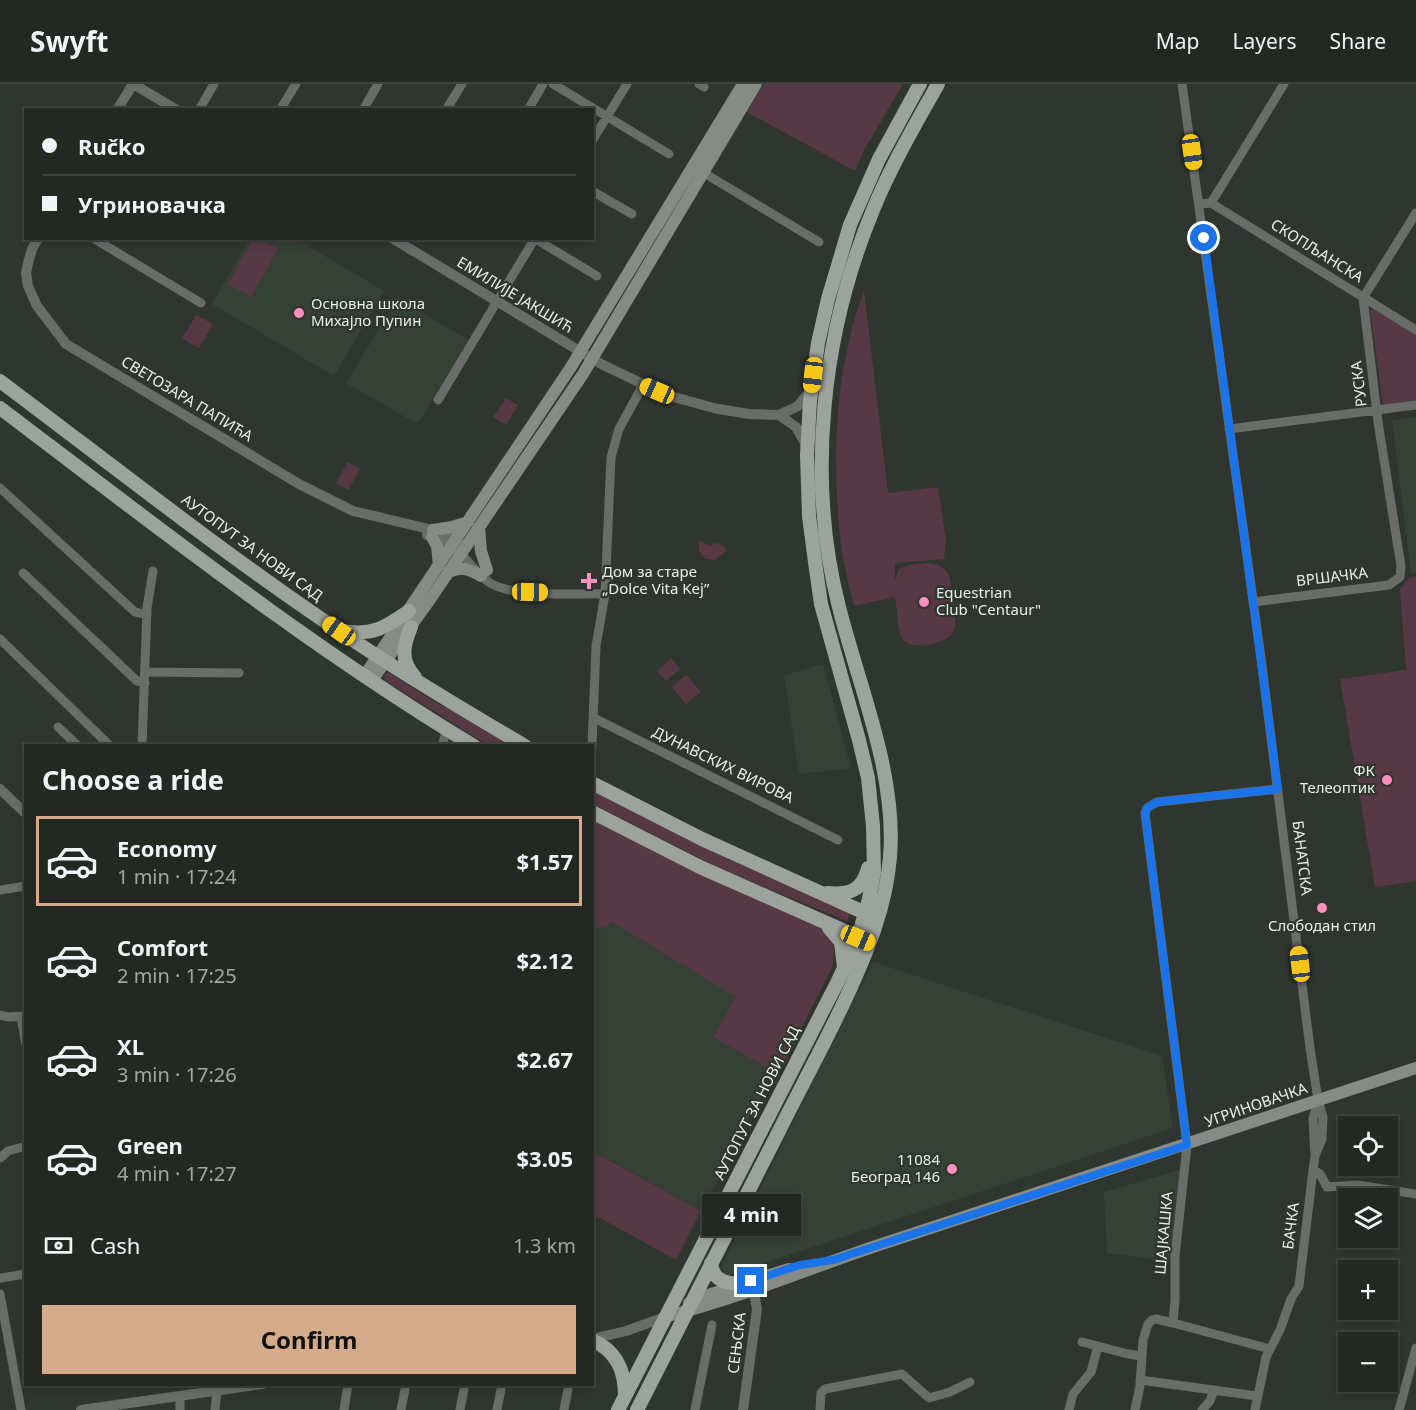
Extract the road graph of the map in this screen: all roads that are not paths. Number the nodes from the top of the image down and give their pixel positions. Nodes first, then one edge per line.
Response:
1 (133, 84) edge
2 (214, 84) edge
3 (296, 84) edge
4 (378, 84) edge
5 (462, 84) edge
6 (543, 84) edge
7 (553, 84) edge
8 (627, 84) edge
9 (743, 84) edge
10 (756, 84) edge
11 (920, 84) edge
12 (938, 84) edge
13 (1182, 84) edge
14 (1284, 84) edge
15 (118, 108) edge
16 (174, 108) edge
17 (200, 108) edge
18 (281, 108) edge
19 (364, 108) edge
20 (447, 108) edge
21 (529, 108) edge
22 (592, 108) edge
23 (594, 109) edge
24 (607, 117) junction
25 (594, 138) edge
26 (669, 154) dead end
27 (704, 173) junction
28 (594, 192) edge
29 (1211, 203) junction
30 (1200, 204) junction
31 (1416, 213) edge
32 (632, 214) dead end
33 (37, 240) edge
34 (96, 240) edge
35 (395, 240) edge
36 (533, 240) edge
37 (536, 240) edge
38 (819, 242) dead end
39 (597, 276) dead end
40 (1363, 298) junction
41 (497, 301) junction
42 (201, 303) dead end
43 (1416, 330) edge
44 (581, 352) junction
45 (592, 359) junction
46 (0, 381) edge
47 (643, 386) junction
48 (811, 390) junction
49 (438, 400) dead end
50 (1416, 405) edge
51 (0, 408) edge
52 (1377, 410) junction
53 (779, 415) junction
54 (1229, 429) junction
55 (807, 446) junction
56 (0, 488) edge
57 (474, 524) junction
58 (433, 533) junction
59 (458, 547) junction
60 (1401, 566) joint
61 (444, 568) junction
62 (153, 571) dead end
63 (23, 573) dead end
64 (484, 573) junction
65 (605, 594) junction
66 (1253, 602) junction
67 (409, 611) junction
68 (147, 615) junction
69 (411, 627) junction
70 (339, 631) junction
71 (0, 639) edge
72 (381, 658) junction
73 (145, 672) junction
74 (239, 673) dead end
75 (368, 677) junction
76 (145, 683) junction
77 (428, 688) junction
78 (594, 718) junction
79 (58, 727) dead end
80 (447, 729) junction
81 (76, 744) edge
82 (109, 744) edge
83 (142, 744) edge
84 (443, 744) edge
85 (471, 744) edge
86 (522, 744) edge
87 (592, 744) edge
88 (594, 784) edge
89 (0, 789) edge
90 (1278, 789) junction
91 (24, 812) edge
92 (594, 813) edge
93 (838, 840) dead end
94 (873, 844) junction
95 (24, 886) edge
96 (0, 890) edge
97 (816, 891) junction
98 (872, 916) junction
99 (822, 921) junction
100 (865, 940) junction
101 (844, 969) junction
102 (0, 1015) edge
103 (23, 1017) edge
104 (1416, 1068) edge
105 (1318, 1100) junction
106 (1187, 1145) junction
107 (24, 1147) edge
108 (0, 1158) edge
109 (1313, 1170) junction
110 (1416, 1194) edge
111 (711, 1263) junction
112 (24, 1274) edge
113 (0, 1278) edge
114 (748, 1285) junction
115 (0, 1294) edge
116 (689, 1307) junction
117 (668, 1316) junction
118 (1173, 1323) junction
119 (712, 1325) dead end
120 (594, 1339) edge
121 (594, 1341) edge
122 (1082, 1342) dead end
123 (1098, 1346) junction
124 (1416, 1348) edge
125 (1270, 1349) junction
126 (1142, 1356) junction
127 (1140, 1380) junction
128 (970, 1382) dead end
129 (250, 1386) edge
130 (348, 1386) edge
131 (406, 1386) edge
132 (465, 1386) edge
133 (502, 1386) edge
134 (569, 1386) edge
135 (1214, 1390) junction
136 (217, 1391) junction
137 (180, 1396) junction
138 (625, 1396) junction
139 (1257, 1396) junction
140 (21, 1410) edge
141 (81, 1410) edge
142 (180, 1410) edge
143 (215, 1410) edge
144 (344, 1410) edge
145 (401, 1410) edge
146 (460, 1410) edge
147 (497, 1410) edge
148 (564, 1410) edge
149 (618, 1410) edge
150 (637, 1410) edge
151 (694, 1410) edge
152 (743, 1410) edge
153 (820, 1410) edge
154 (1069, 1410) edge
155 (1135, 1410) edge
156 (1203, 1410) edge
157 (1256, 1410) edge
158 (1399, 1410) edge

1 - 15 street
1 - 16 street
2 - 17 street
3 - 18 street
4 - 19 street
5 - 20 street
6 - 21 street
7 - 22 street
8 - 24 street
9 - 44 main road
10 - 27 main road
11 - 48 main road
12 - 98 main road
13 - 30 street, БАНАТСКА
14 - 29 street
23 - 24 street
24 - 25 street
24 - 26 street
27 - 38 street
27 - 45 main road
28 - 32 street
29 - 30 street
29 - 40 street, СКОПЉАНСКА
30 - 54 street, БАНАТСКА
31 - 40 street
33 - 58 street, СВЕТОЗАРА ПАПИЋА
34 - 42 street
35 - 41 street, ЕМИЛИЈЕ ЈАКШИЋ
36 - 41 street
37 - 39 street
40 - 43 street, СКОПЉАНСКА
40 - 52 street, РУСКА
41 - 44 street, ЕМИЛИЈЕ ЈАКШИЋ
41 - 49 street
44 - 45 street, ЕМИЛИЈЕ ЈАКШИЋ
44 - 57 main road
45 - 47 street
45 - 57 main road
46 - 70 main road, АУТОПУТ ЗА НОВИ САД
47 - 53 street
47 - 65 street
48 - 53 street
48 - 55 main road
50 - 52 street
51 - 75 main road
52 - 54 street
52 - 60 street, РУСКА
53 - 55 street
54 - 66 street, БАНАТСКА
55 - 94 main road
56 - 68 street
57 - 58 main road
57 - 59 main road
57 - 64 main road
58 - 59 street, СВЕТОЗАРА ПАПИЋА
58 - 61 main road
59 - 61 main road
59 - 64 street
60 - 66 street, ВРШАЧКА
61 - 64 main road
61 - 67 main road
61 - 69 main road
62 - 68 street
63 - 76 street
64 - 65 street
65 - 78 street
66 - 90 street, БАНАТСКА
67 - 70 main road
67 - 72 main road
68 - 73 street
69 - 72 main road
69 - 77 main road
70 - 72 main road, АУТОПУТ ЗА НОВИ САД
71 - 82 street
72 - 75 main road
72 - 77 main road, АУТОПУТ ЗА НОВИ САД
73 - 74 street
73 - 76 street
75 - 80 main road
76 - 83 street
77 - 86 main road, АУТОПУТ ЗА НОВИ САД
78 - 87 street
78 - 93 street, ДУНАВСКИХ ВИРОВА
79 - 81 street
80 - 84 street
80 - 85 main road
88 - 97 main road
89 - 91 street
90 - 105 street, БАНАТСКА
90 - 106 street, ШАЈКАШКА
92 - 99 main road
94 - 97 main road
94 - 98 main road
95 - 96 street
97 - 98 main road
98 - 100 main road, АУТОПУТ ЗА НОВИ САД
99 - 100 main road
99 - 101 main road
100 - 101 main road, АУТОПУТ ЗА НОВИ САД
100 - 111 main road, АУТОПУТ ЗА НОВИ САД
101 - 117 main road, АУТОПУТ ЗА НОВИ САД
102 - 103 street
104 - 105 main road, УГРИНОВАЧКА
105 - 106 main road, УГРИНОВАЧКА
105 - 109 street, БАЧКА
106 - 114 main road, УГРИНОВАЧКА
106 - 118 street, ШАЈКАШКА
107 - 108 street
109 - 110 street
109 - 125 street, БАЧКА
111 - 114 main road
111 - 116 main road, АУТОПУТ ЗА НОВИ САД
112 - 113 street
114 - 116 main road, УГРИНОВАЧКА
114 - 152 street, СЕЊСКА
115 - 140 street
116 - 117 main road, УГРИНОВАЧКА
116 - 150 main road, АУТОПУТ ЗА НОВИ САД
117 - 120 street
117 - 138 main road, АУТОПУТ ЗА НОВИ САД
118 - 125 street
118 - 126 street
119 - 151 street
121 - 138 main road
122 - 123 street
123 - 126 street
123 - 154 street
124 - 158 street
125 - 139 street, БАЧКА
126 - 127 street
127 - 135 street
127 - 155 street
128 - 153 street
129 - 136 street
130 - 144 street
131 - 145 street
132 - 146 street
133 - 147 street
134 - 148 street
135 - 139 street
135 - 156 street
136 - 137 street
136 - 143 street
137 - 141 street
137 - 142 street
138 - 149 main road, АУТОПУТ ЗА НОВИ САД
139 - 157 street, БАЧКА

